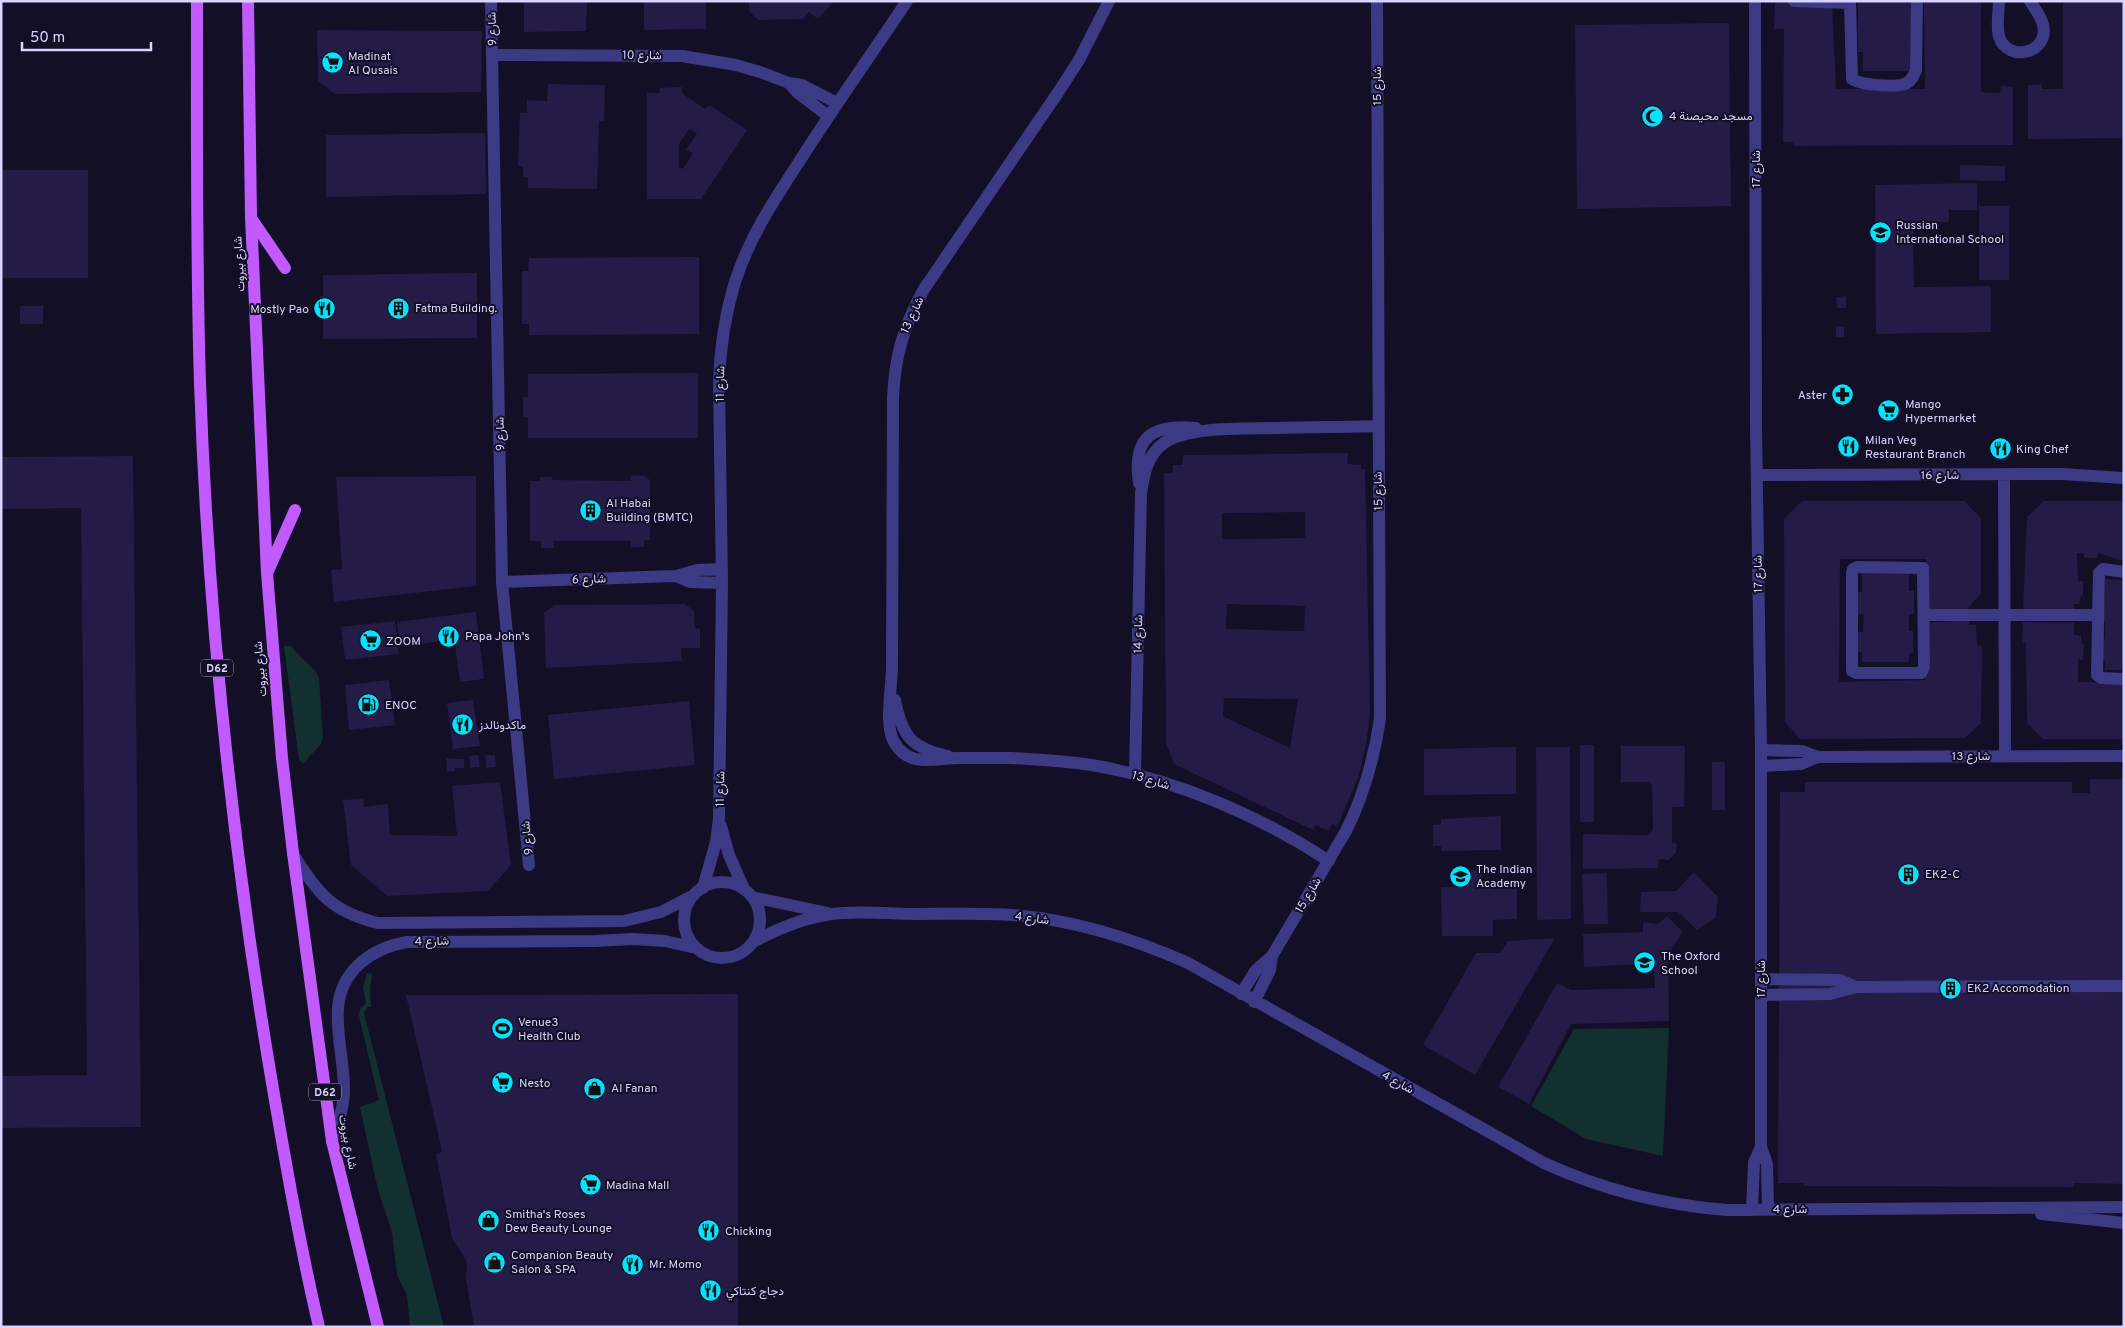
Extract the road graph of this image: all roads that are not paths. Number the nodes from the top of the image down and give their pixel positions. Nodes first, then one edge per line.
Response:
1 (196, 1) edge
2 (248, 1) edge
3 (491, 1) edge
4 (907, 1) edge
5 (1109, 1) edge
6 (1377, 1) edge
7 (1755, 1) edge
8 (1794, 1) edge
9 (1917, 1) edge
10 (1999, 1) edge
11 (2030, 1) edge
12 (1850, 2) edge
13 (492, 55) junction
14 (789, 83) junction
15 (837, 103) junction
16 (828, 116) junction
17 (251, 217) junction
18 (285, 268) dead end
19 (1377, 426) junction
20 (1757, 475) junction
21 (2004, 475) junction
22 (2124, 478) edge
23 (295, 510) dead end
24 (722, 569) junction
25 (2124, 572) edge
26 (267, 573) junction
27 (676, 576) junction
28 (502, 582) junction
29 (722, 584) junction
30 (2004, 614) junction
31 (2098, 614) junction
32 (1924, 615) junction
33 (2124, 678) edge
34 (1761, 750) junction
35 (2005, 756) junction
36 (2124, 756) edge
37 (1818, 757) junction
38 (1761, 766) junction
39 (1135, 774) junction
40 (720, 819) junction
41 (292, 853) junction
42 (1329, 861) junction
43 (530, 865) dead end
44 (698, 891) junction
45 (748, 893) junction
46 (833, 914) junction
47 (753, 942) junction
48 (696, 948) junction
49 (1272, 956) junction
50 (1761, 979) junction
51 (2124, 986) edge
52 (1856, 987) junction
53 (1242, 994) junction
54 (1761, 995) junction
55 (1254, 1002) junction
56 (332, 1141) junction
57 (1761, 1147) junction
58 (2124, 1207) edge
59 (1974, 1208) junction
60 (1768, 1209) junction
61 (1752, 1210) junction
62 (2124, 1223) edge
63 (319, 1327) edge
64 (378, 1327) edge

1 - 63 main road, D62
2 - 17 main road, شارع بيروت / D62
3 - 13 street, شارع 9
4 - 15 street, شارع 11
5 - 39 street, شارع 13
6 - 19 street, شارع 15
7 - 20 street, شارع 17
8 - 12 street
9 - 12 street
10 - 11 street
13 - 14 street, شارع 10
13 - 28 street, شارع 9
14 - 15 street, شارع 10
14 - 16 street, شارع 10
15 - 16 street, شارع 11
16 - 24 street, شارع 11
17 - 18 main road
17 - 26 main road, شارع بيروت / D62
19 - 39 street, شارع 14
19 - 42 street, شارع 15
20 - 21 street, شارع 16
20 - 34 street, شارع 17
21 - 22 street, شارع 16
21 - 30 street
23 - 26 main road
24 - 27 street, شارع 6
24 - 29 street, شارع 11
25 - 31 street
26 - 41 main road, شارع بيروت / D62
27 - 28 street, شارع 6
27 - 29 street, شارع 6
28 - 43 street, شارع 9
29 - 40 street, شارع 11
30 - 31 street
30 - 32 street
30 - 35 street
31 - 33 street
32 - 32 street
34 - 37 street, شارع 13
34 - 38 street, شارع 17
35 - 36 street, شارع 13
35 - 37 street, شارع 13
37 - 38 street, شارع 13
38 - 50 street, شارع 17
39 - 42 street, شارع 13
40 - 44 street, شارع 11
40 - 45 street, شارع 11
41 - 44 street, شارع 4
41 - 56 main road, شارع بيروت / D62
42 - 49 street, شارع 15
44 - 45 street
44 - 48 street
45 - 46 street, شارع 4
45 - 47 street
46 - 47 street, شارع 4
46 - 53 street, شارع 4
47 - 48 street
48 - 56 street, شارع 4
49 - 53 street, شارع 15
49 - 55 street, شارع 15
50 - 52 street
50 - 54 street, شارع 17
51 - 52 street
52 - 54 street
53 - 55 street, شارع 4
54 - 57 street, شارع 17
55 - 61 street, شارع 4
56 - 64 main road, شارع بيروت / D62
57 - 60 street, شارع 17
57 - 61 street, شارع 17
58 - 59 street, شارع 4
59 - 60 street, شارع 4
59 - 62 street, شارع 4
60 - 61 street, شارع 4

